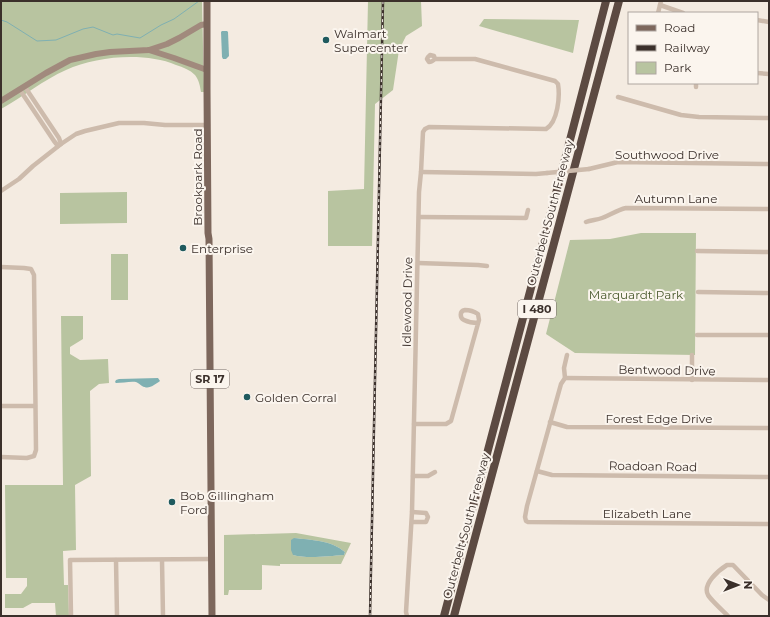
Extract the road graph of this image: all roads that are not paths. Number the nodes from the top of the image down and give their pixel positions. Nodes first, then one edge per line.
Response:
1 (606, 1) edge
2 (620, 1) edge
3 (660, 3) edge
4 (208, 5) edge
5 (681, 12) edge
6 (758, 20) edge
7 (769, 22) edge
8 (207, 24) junction
9 (149, 50) junction
10 (435, 59) dead end
11 (207, 70) junction
12 (758, 73) edge
13 (769, 74) edge
14 (22, 88) junction
15 (618, 97) dead end
16 (1, 101) edge
17 (38, 107) junction
18 (34, 110) junction
19 (769, 118) edge
20 (50, 124) junction
21 (208, 126) junction
22 (45, 128) junction
23 (59, 145) junction
24 (769, 164) edge
25 (421, 172) junction
26 (1, 191) edge
27 (769, 209) edge
28 (528, 210) dead end
29 (419, 217) junction
30 (586, 222) dead end
31 (697, 251) dead end
32 (769, 252) edge
33 (418, 263) junction
34 (487, 266) dead end
35 (1, 267) edge
36 (698, 292) dead end
37 (769, 293) edge
38 (478, 323) dead end
39 (697, 335) dead end
40 (769, 335) edge
41 (567, 355) dead end
42 (692, 355) dead end
43 (565, 378) junction
44 (692, 380) junction
45 (769, 380) edge
46 (1, 406) edge
47 (36, 406) junction
48 (550, 422) junction
49 (414, 424) junction
50 (769, 428) edge
51 (1, 457) edge
52 (537, 471) junction
53 (435, 472) dead end
54 (413, 476) junction
55 (769, 477) edge
56 (412, 512) junction
57 (412, 522) junction
58 (769, 524) edge
59 (212, 559) junction
60 (116, 560) junction
61 (162, 560) junction
62 (769, 600) edge
63 (71, 616) edge
64 (117, 616) edge
65 (163, 616) edge
66 (212, 616) edge
67 (407, 616) edge
68 (444, 616) edge
69 (454, 616) edge
70 (727, 616) edge

1 - 68 highway, Outerbelt South Freeway / I 480
2 - 69 highway, Outerbelt South Freeway / I 480
3 - 5 street
4 - 8 main road, Brookpark Road / SR 17
6 - 7 street
8 - 9 street
8 - 11 main road, Brookpark Road / SR 17
9 - 11 street
9 - 14 street
10 - 25 street, Idlewood Drive
11 - 21 main road, Brookpark Road / SR 17
12 - 13 street
14 - 16 street
14 - 17 street
14 - 18 street
15 - 19 street
17 - 18 street
17 - 20 street
18 - 22 street
20 - 22 street
20 - 23 street
21 - 23 street
21 - 59 main road, Brookpark Road / SR 17
22 - 23 street
23 - 26 street
24 - 25 street, Southwood Drive, bridge
25 - 29 street, Idlewood Drive
27 - 30 street, Autumn Lane
28 - 29 street
29 - 33 street, Idlewood Drive
31 - 32 street
33 - 34 street
33 - 49 street, Idlewood Drive
35 - 47 street
36 - 37 street
38 - 49 street
39 - 40 street
41 - 43 street
42 - 44 street
43 - 44 street, Bentwood Drive
43 - 48 street
44 - 45 street, Bentwood Drive
46 - 47 street
47 - 51 street
48 - 50 street, Forest Edge Drive
48 - 52 street
49 - 54 street, Idlewood Drive
52 - 55 street, Roadoan Road
52 - 58 street, Elizabeth Lane
53 - 54 street
54 - 56 street, Idlewood Drive
56 - 57 street, Idlewood Drive
56 - 57 street
57 - 67 street, Idlewood Drive
59 - 61 street
59 - 66 main road, Brookpark Road / SR 17
60 - 61 street
60 - 63 street
60 - 64 street
61 - 65 street
62 - 70 street

